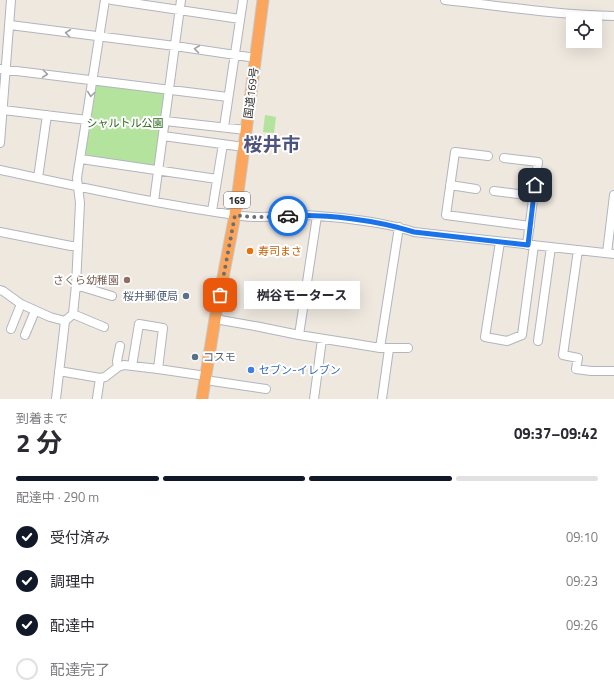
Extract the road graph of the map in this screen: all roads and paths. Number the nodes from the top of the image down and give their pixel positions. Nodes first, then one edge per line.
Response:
1 (12, 0) edge
2 (105, 0) edge
3 (112, 0) edge
4 (181, 0) edge
5 (243, 0) edge
6 (263, 0) edge
7 (445, 0) edge
8 (180, 10) junction
9 (614, 16) edge
10 (240, 19) junction
11 (10, 25) junction
12 (99, 37) junction
13 (175, 46) junction
14 (235, 55) junction
15 (256, 58) junction
16 (3, 69) edge
17 (93, 80) junction
18 (169, 89) junction
19 (228, 97) junction
20 (3, 110) junction
21 (47, 115) junction
22 (87, 120) junction
23 (165, 120) junction
24 (224, 127) junction
25 (246, 130) junction
26 (163, 136) junction
27 (0, 143) edge
28 (223, 144) junction
29 (244, 147) junction
30 (488, 156) dead end
31 (504, 158) dead end
32 (81, 160) junction
33 (0, 170) edge
34 (158, 170) junction
35 (38, 178) junction
36 (217, 179) junction
37 (450, 185) junction
38 (78, 186) junction
39 (476, 189) dead end
40 (494, 191) dead end
41 (534, 196) junction
42 (614, 196) edge
43 (154, 201) junction
44 (212, 212) junction
45 (235, 215) junction
46 (317, 216) junction
47 (530, 226) junction
48 (399, 227) junction
49 (0, 232) edge
50 (500, 242) junction
51 (531, 245) junction
52 (78, 246) junction
53 (551, 247) junction
54 (578, 250) junction
55 (610, 254) edge
56 (76, 285) junction
57 (0, 290) edge
58 (112, 296) dead end
59 (20, 304) junction
60 (35, 311) junction
61 (73, 314) junction
62 (215, 319) junction
63 (65, 321) junction
64 (104, 327) dead end
65 (11, 329) dead end
66 (25, 335) dead end
67 (299, 336) junction
68 (322, 339) junction
69 (538, 341) dead end
70 (120, 346) dead end
71 (380, 348) junction
72 (408, 348) dead end
73 (390, 349) junction
74 (132, 366) junction
75 (118, 367) junction
76 (158, 369) junction
77 (60, 371) junction
78 (614, 371) edge
79 (100, 378) junction
80 (206, 378) junction
81 (266, 389) dead end
82 (97, 398) dead end
83 (56, 399) edge
84 (202, 399) edge
85 (314, 399) edge
86 (382, 399) edge

1 - 11 street
2 - 12 street
3 - 8 street
4 - 8 street
5 - 10 street
6 - 15 highway, 国道169号 / 169
7 - 9 street
8 - 10 street
8 - 13 street
10 - 14 street
12 -> 11 street
11 - 16 street
12 - 13 street
12 - 17 street
14 -> 13 street
13 - 18 street
14 - 15 street
14 - 19 street
15 - 25 highway, 国道169号 / 169
16 -> 17 street
16 - 20 street
17 - 18 street
17 -> 22 street
18 - 19 street
18 - 23 street
19 - 24 street
20 - 21 street
20 - 27 street
21 - 22 street
21 - 35 street
22 - 32 street
23 - 24 street
23 - 26 street
24 - 25 street
25 - 29 highway, 国道169号 / 169
26 - 28 street
26 - 34 street
28 - 29 street
28 - 36 street
29 - 45 highway, 国道169号 / 169
30 - 37 street
31 - 41 street
32 - 34 street
32 - 38 street
33 - 35 street
34 - 36 street
34 - 43 street
35 - 38 street
36 - 44 street
37 - 39 street
37 - 47 street
38 - 43 street
38 - 52 street
40 - 41 street
41 - 47 street
42 - 55 street
43 - 44 street
44 - 45 street
45 - 46 street
45 - 62 highway, 国道169号 / 169
46 - 48 street
46 - 67 street
47 - 51 street
48 - 50 street
48 - 71 street
49 - 52 street
50 - 51 street
50 - 51 street
51 - 53 street
52 - 56 street
53 - 54 street
53 - 69 street
54 - 55 street
54 - 78 street
56 - 58 street
56 - 61 street
57 - 59 street
59 - 60 street
59 - 65 street
60 - 63 street
60 - 66 street
61 - 63 street
61 - 64 street
62 - 67 street
62 - 80 highway, 国道169号 / 169
63 - 77 street
67 - 68 street
68 - 71 street
68 - 85 street
70 - 75 street
71 - 73 street
72 - 73 street
73 - 86 street
74 - 75 street
74 - 76 street
74 - 76 street
75 - 79 street
76 - 80 street
77 - 79 street
77 - 83 street
79 - 82 street
80 - 81 street
80 - 84 highway, 国道169号 / 169

